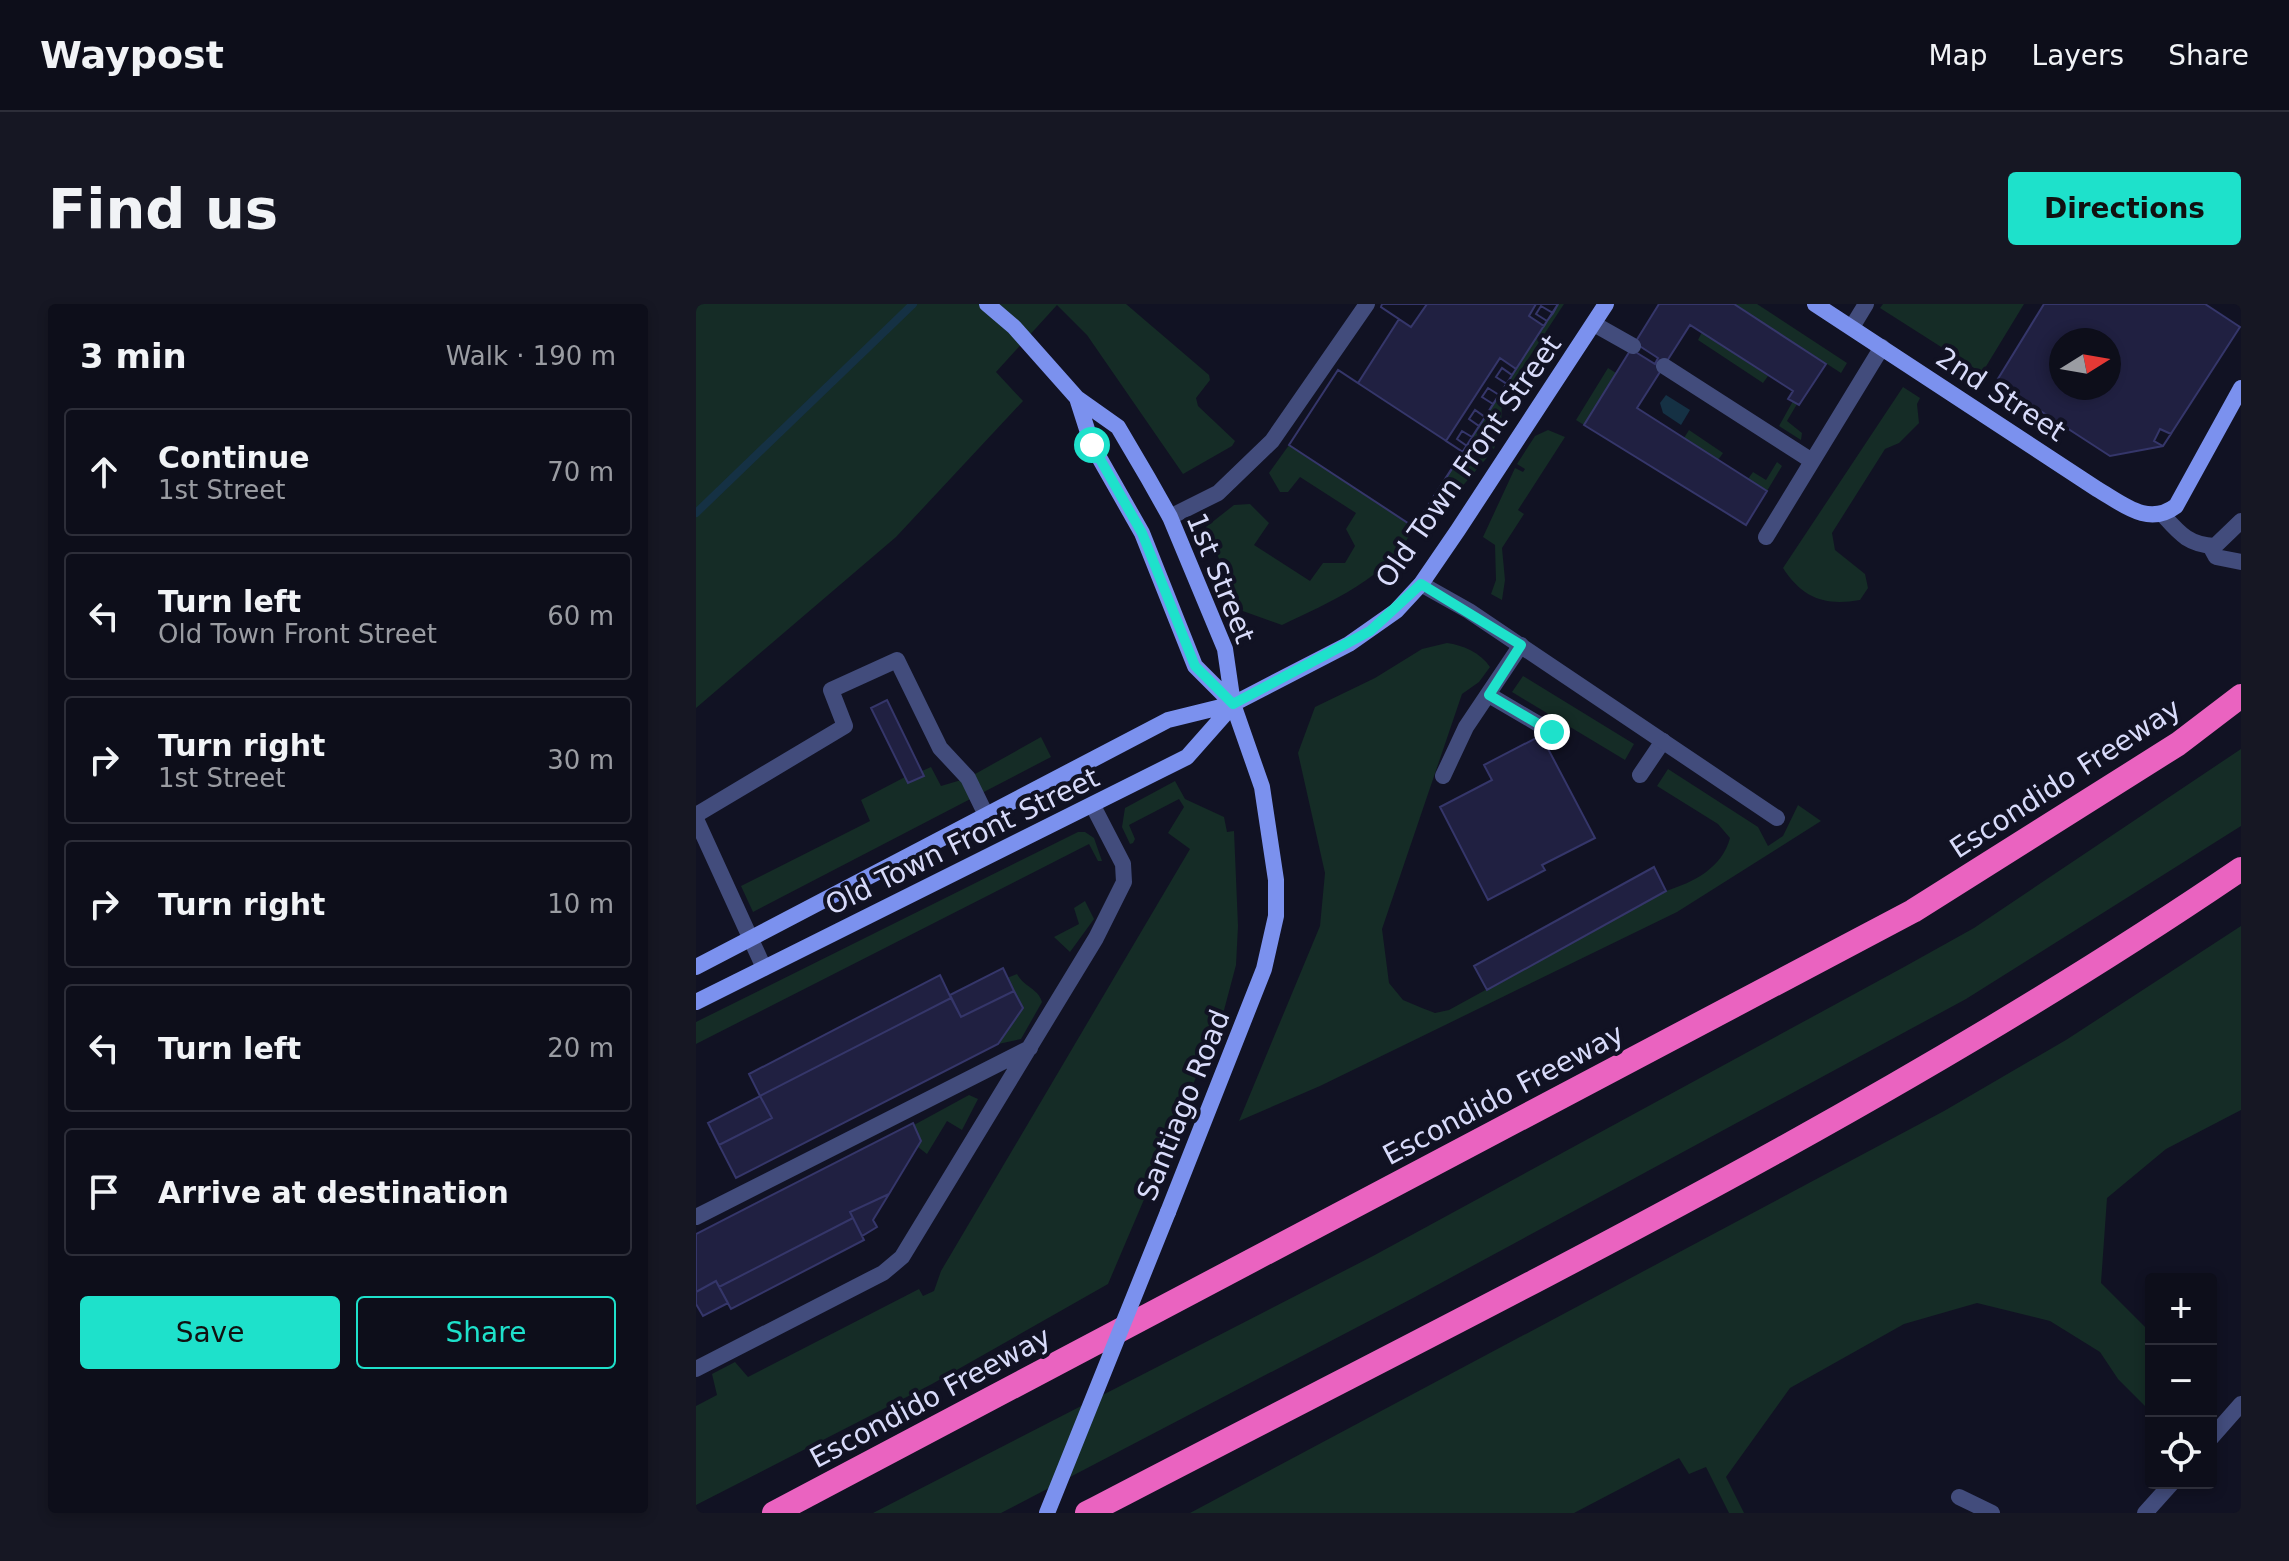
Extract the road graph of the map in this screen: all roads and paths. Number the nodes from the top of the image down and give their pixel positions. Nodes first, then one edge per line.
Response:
1 (987, 304) edge
2 (1367, 304) edge
3 (1606, 304) edge
4 (1815, 304) edge
5 (1866, 304) edge
6 (1594, 324) junction
7 (1852, 327) junction
8 (1633, 346) dead end
9 (1882, 347) junction
10 (1664, 366) dead end
11 (2241, 388) edge
12 (1077, 398) junction
13 (1812, 461) junction
14 (2163, 515) junction
15 (1170, 517) junction
16 (2241, 521) edge
17 (1766, 537) dead end
18 (2210, 546) junction
19 (2241, 562) edge
20 (1421, 584) junction
21 (1521, 645) junction
22 (1489, 695) junction
23 (2241, 696) edge
24 (1233, 704) junction
25 (1552, 732) dead end
26 (1663, 741) junction
27 (1640, 775) dead end
28 (1443, 776) dead end
29 (1093, 806) junction
30 (985, 813) junction
31 (696, 817) edge
32 (1777, 818) dead end
33 (2241, 869) edge
34 (750, 939) junction
35 (696, 967) edge
36 (764, 968) junction
37 (696, 1002) edge
38 (1031, 1048) junction
39 (696, 1217) edge
40 (698, 1362) edge
41 (2241, 1404) edge
42 (2217, 1431) edge
43 (2167, 1489) edge
44 (1959, 1497) dead end
45 (774, 1513) edge
46 (1047, 1513) edge
47 (1087, 1513) edge
48 (1992, 1513) edge
49 (2145, 1513) edge

1 - 12 main road, 1st Street
2 - 15 street
3 - 6 main road, Old Town Front Street
4 - 7 main road, 2nd Street
5 - 7 street
6 - 8 street
6 - 20 main road, Old Town Front Street
7 - 9 main road, 2nd Street
9 - 13 street
9 - 14 main road, 2nd Street
10 - 13 street
11 - 14 main road
12 - 15 main road, 1st Street
12 - 24 main road, 1st Street
13 - 17 street
14 - 18 street
15 - 24 main road, 1st Street
16 - 18 street
18 - 19 street
20 - 21 street
20 - 24 main road, Old Town Front Street
21 - 22 street
21 - 26 street
22 - 25 street
22 - 28 street
23 - 45 highway, Escondido Freeway
24 - 29 main road, Old Town Front Street
24 - 30 main road, Old Town Front Street
24 - 46 main road, Santiago Road, bridge
26 - 27 street
26 - 32 street
29 - 36 main road, Old Town Front Street
29 - 38 street
30 - 31 street
30 - 34 main road, Old Town Front Street
31 - 34 street
33 - 47 highway
34 - 35 main road, Old Town Front Street
34 - 36 street
36 - 37 main road, Old Town Front Street
38 - 39 street
38 - 40 street
41 - 42 street
43 - 49 street
44 - 48 street

